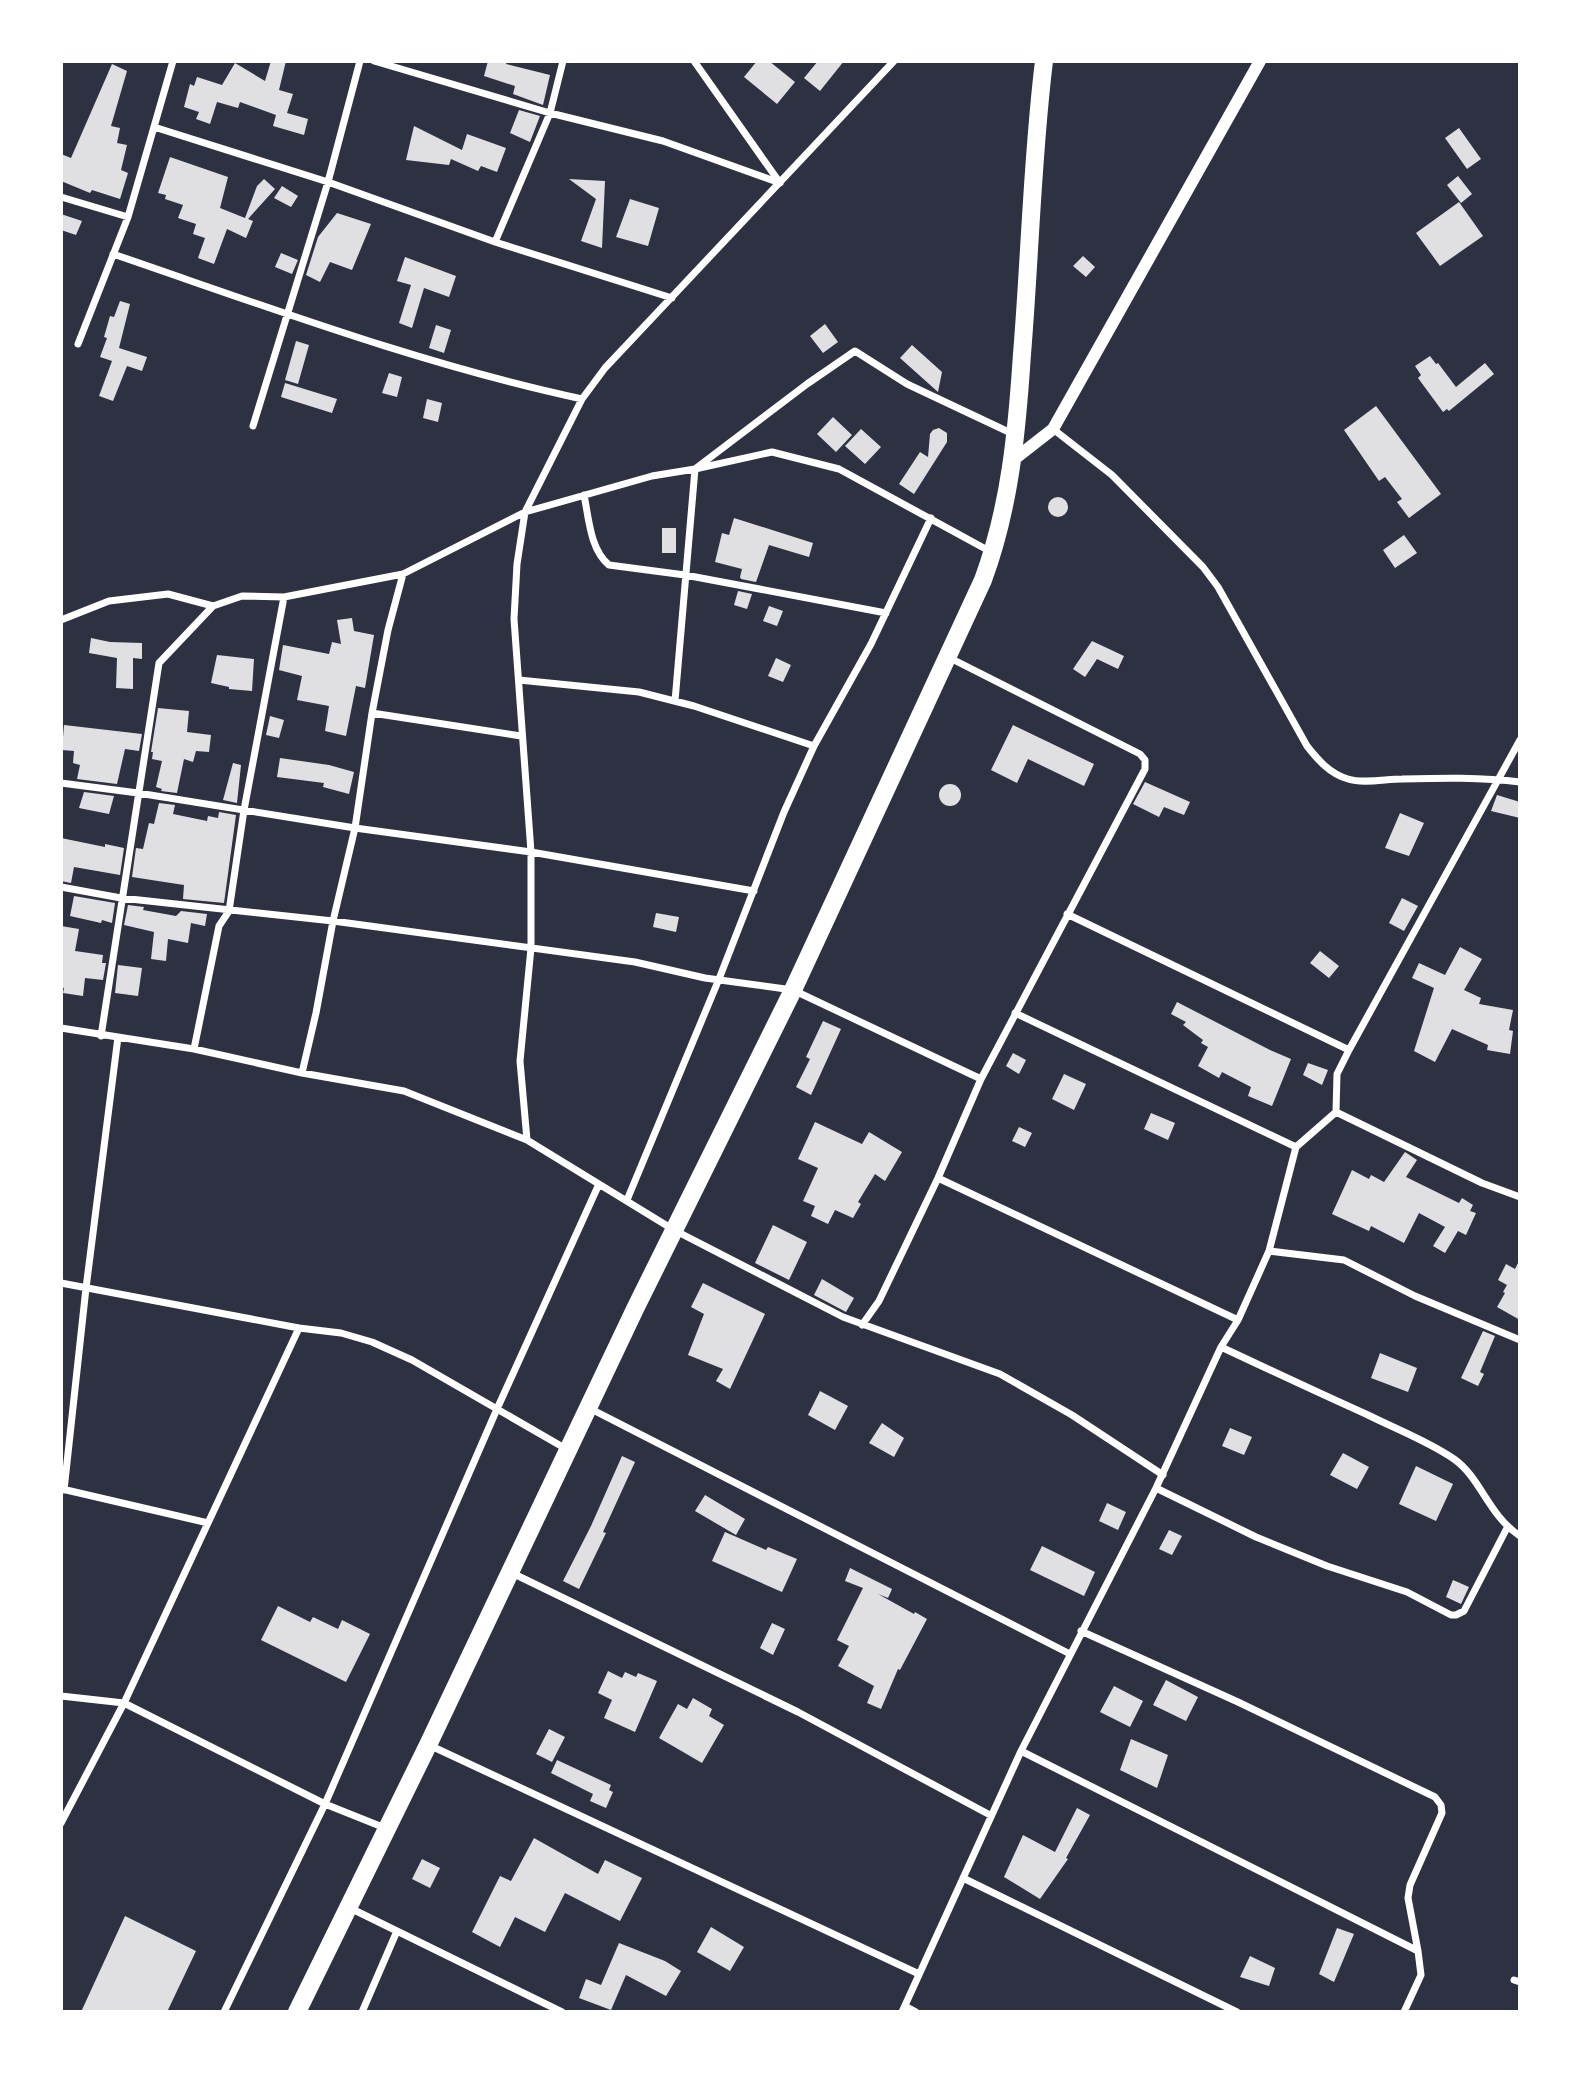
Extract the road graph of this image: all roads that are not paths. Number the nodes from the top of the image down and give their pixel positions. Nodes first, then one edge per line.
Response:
1 (173, 61) edge
2 (360, 61) edge
3 (374, 61) edge
4 (563, 61) edge
5 (694, 61) edge
6 (894, 61) edge
7 (1044, 61) edge
8 (1260, 61) edge
9 (550, 113) junction
10 (154, 127) junction
11 (328, 182) junction
12 (780, 183) junction
13 (61, 197) edge
14 (128, 217) junction
15 (495, 242) junction
16 (113, 254) junction
17 (672, 298) junction
18 (286, 314) junction
19 (78, 344) dead end
20 (582, 400) junction
21 (253, 426) dead end
22 (1053, 429) junction
23 (1016, 436) junction
24 (1012, 461) junction
25 (695, 469) junction
26 (584, 495) junction
27 (525, 512) junction
28 (931, 518) junction
29 (993, 553) junction
30 (403, 574) junction
31 (685, 575) junction
32 (284, 597) junction
33 (213, 606) junction
34 (886, 613) junction
35 (61, 620) edge
36 (948, 657) junction
37 (519, 680) junction
38 (675, 701) junction
39 (372, 713) junction
40 (521, 736) junction
41 (1520, 740) edge
42 (814, 746) junction
43 (1497, 779) junction
44 (1520, 782) edge
45 (61, 783) edge
46 (138, 793) junction
47 (244, 810) junction
48 (355, 828) junction
49 (531, 852) junction
50 (61, 887) edge
51 (754, 891) junction
52 (121, 898) junction
53 (229, 911) junction
54 (1067, 914) junction
55 (333, 921) junction
56 (531, 948) junction
57 (719, 979) junction
58 (793, 990) junction
59 (1015, 1013) junction
60 (61, 1028) edge
61 (101, 1036) junction
62 (118, 1037) junction
63 (194, 1049) junction
64 (1349, 1050) junction
65 (302, 1073) junction
66 (981, 1079) junction
67 (1336, 1112) junction
68 (527, 1140) junction
69 (1296, 1147) junction
70 (938, 1178) junction
71 (599, 1184) junction
72 (1520, 1197) edge
73 (627, 1200) junction
74 (674, 1230) junction
75 (1269, 1251) junction
76 (61, 1283) edge
77 (86, 1288) junction
78 (1238, 1320) junction
79 (862, 1325) junction
80 (299, 1328) junction
81 (1520, 1340) edge
82 (1222, 1347) junction
83 (589, 1408) junction
84 (497, 1409) junction
85 (569, 1450) junction
86 (1163, 1475) junction
87 (1156, 1488) junction
88 (63, 1490) edge
89 (208, 1523) junction
90 (1507, 1528) junction
91 (1520, 1536) edge
92 (510, 1572) junction
93 (1081, 1632) junction
94 (1070, 1654) junction
95 (61, 1696) edge
96 (124, 1703) junction
97 (428, 1745) junction
98 (1021, 1751) junction
99 (325, 1804) junction
100 (990, 1815) junction
101 (61, 1823) edge
102 (386, 1828) junction
103 (963, 1878) junction
104 (348, 1907) junction
105 (397, 1931) junction
106 (1418, 1951) junction
107 (919, 1974) junction
108 (903, 2009) edge
109 (224, 2012) edge
110 (297, 2012) edge
111 (362, 2012) edge
112 (562, 2012) edge
113 (916, 2012) edge
114 (1237, 2012) edge
115 (1404, 2012) edge

1 - 10 street
2 - 11 street
3 - 9 street
4 - 9 street
5 - 12 street
6 - 12 street
7 - 23 main road
8 - 22 street
9 - 12 street
9 - 15 street
10 - 11 street
10 - 14 street
11 - 15 street
11 - 18 street
12 - 17 street
13 - 14 street
14 - 16 street
15 - 17 street
16 - 18 street
16 - 19 street
17 - 20 street
18 - 20 street
18 - 21 street
20 - 27 street
22 - 24 street
22 - 43 street
23 - 24 main road
23 - 25 street
24 - 29 main road
25 - 26 street
25 - 28 street
25 - 31 street
26 - 27 street
26 - 31 street
27 - 30 street
27 - 37 street
28 - 29 street
28 - 34 street
29 - 36 main road
30 - 32 street
30 - 39 street
31 - 34 street
31 - 38 street
32 - 33 street
32 - 47 street
33 - 35 street
33 - 46 street
34 - 42 street
36 - 54 street
36 - 58 main road
37 - 38 street
37 - 40 street
38 - 42 street
39 - 40 street
39 - 48 street
40 - 49 street
41 - 43 street
42 - 51 street
43 - 44 street
43 - 64 street
45 - 46 street
46 - 47 street
46 - 52 street
47 - 48 street
47 - 53 street
48 - 49 street
48 - 55 street
49 - 51 street
49 - 56 street
50 - 52 street
51 - 57 street
52 - 53 street
52 - 61 street
53 - 55 street
53 - 63 street
54 - 59 street
54 - 64 street
55 - 56 street
55 - 65 street
56 - 57 street
56 - 68 street
57 - 58 street
57 - 73 street
58 - 66 street
58 - 74 main road
59 - 66 street
59 - 69 street
60 - 61 street
61 - 62 street
62 - 63 street
62 - 77 street
63 - 65 street
64 - 67 street
65 - 68 street
66 - 70 street
67 - 69 street
67 - 72 street
68 - 71 street
69 - 75 street
70 - 78 street
70 - 79 street
71 - 73 street
71 - 84 street
73 - 74 street
74 - 79 street
74 - 83 main road
75 - 78 street
75 - 81 street
76 - 77 street
77 - 80 street
77 - 88 street
78 - 82 street
79 - 86 street
80 - 84 street
80 - 89 street
82 - 86 street
82 - 90 street
83 - 85 main road
83 - 94 street
84 - 85 street
84 - 99 street
85 - 92 main road
86 - 87 street
87 - 90 street
87 - 93 street
88 - 89 street
89 - 96 street
90 - 91 street
92 - 97 main road
92 - 100 street
93 - 94 street
93 - 106 street
94 - 98 street
95 - 96 street
96 - 99 street
96 - 101 street
97 - 102 main road
97 - 107 street
98 - 100 street
98 - 106 street
99 - 102 street
99 - 109 street
100 - 103 street
102 - 104 main road
103 - 107 street
103 - 114 street
104 - 105 street
104 - 110 main road
105 - 111 street
105 - 112 street
106 - 115 street
107 - 108 street
108 - 113 street

